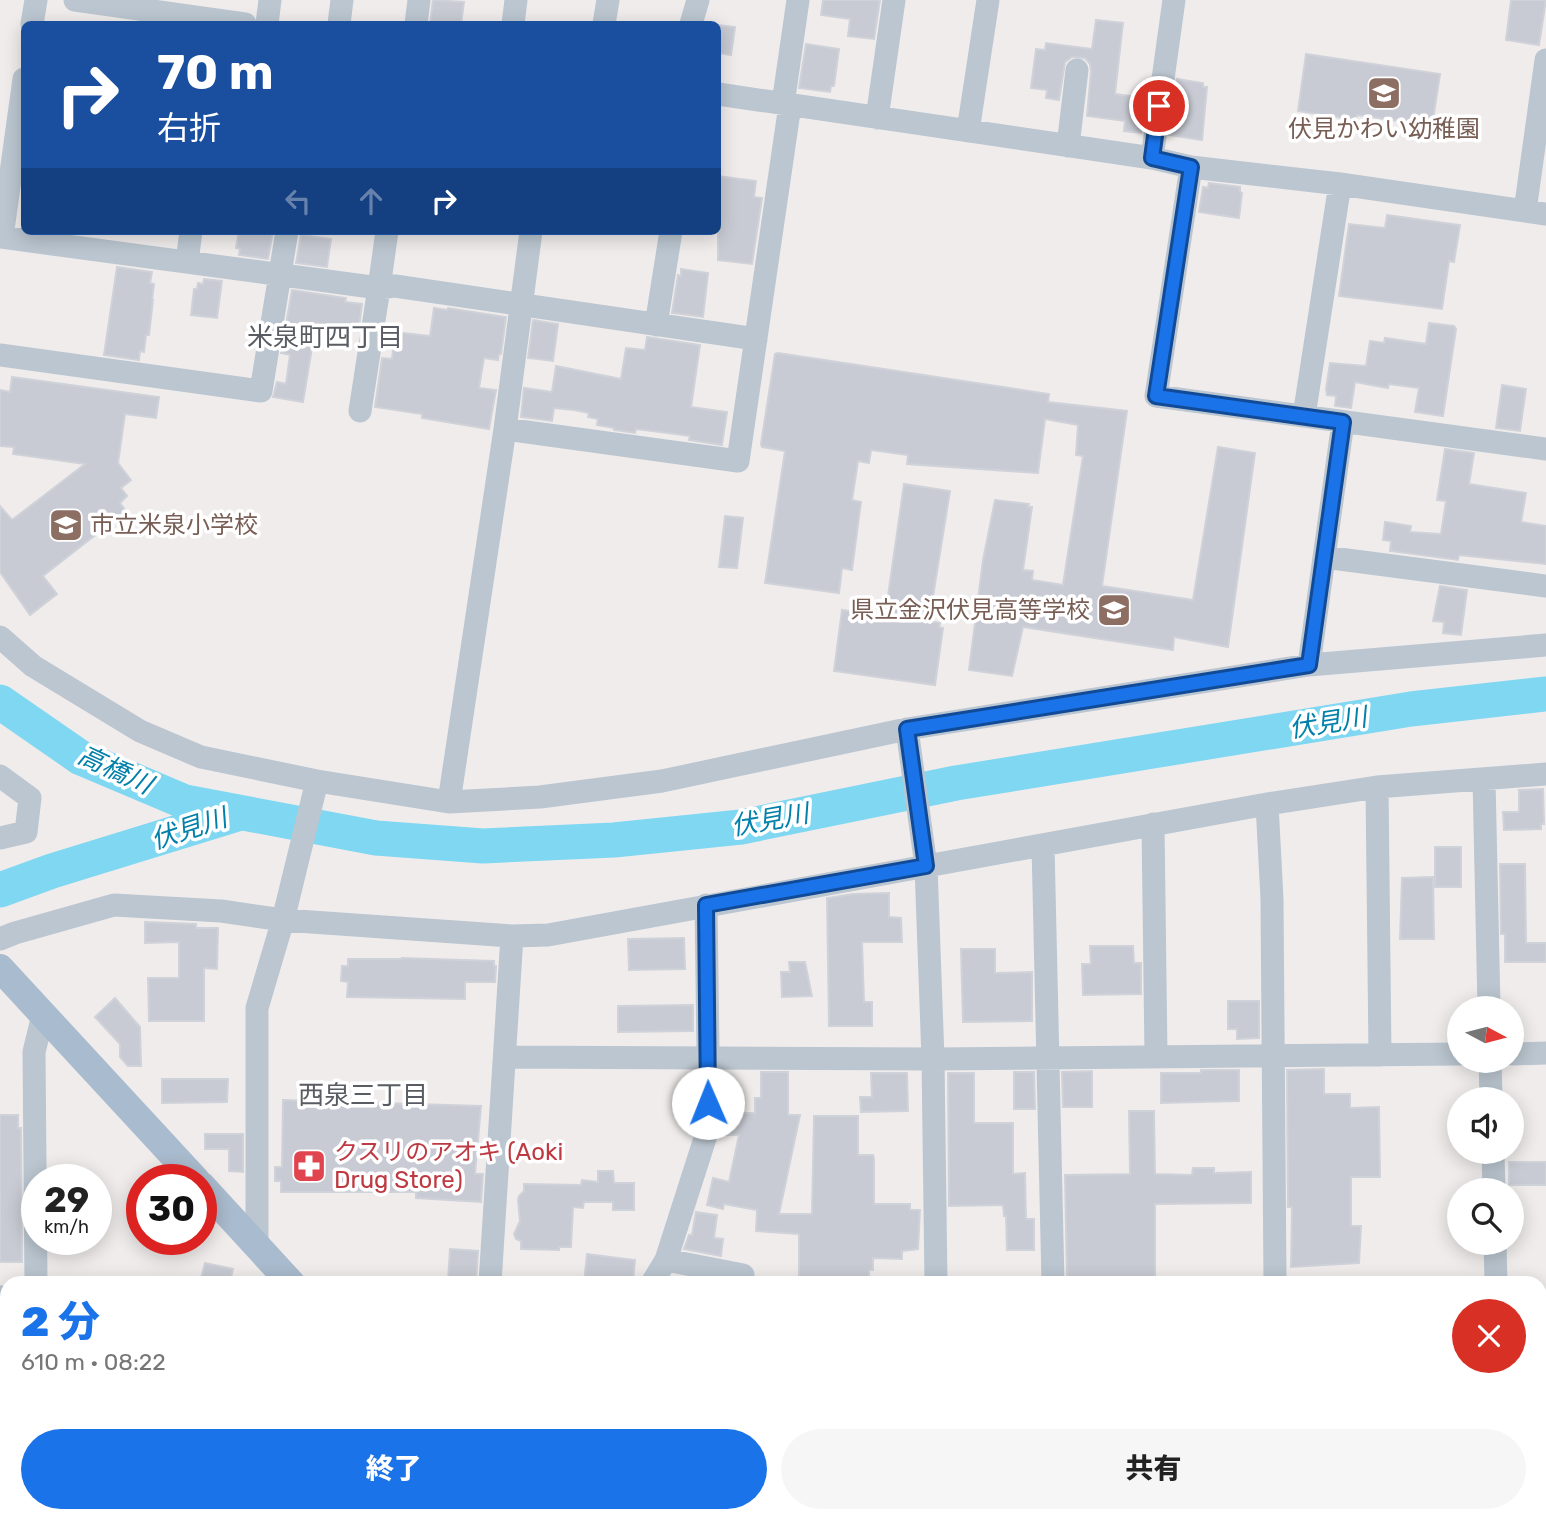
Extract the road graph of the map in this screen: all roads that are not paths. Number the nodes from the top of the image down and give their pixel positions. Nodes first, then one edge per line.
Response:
1 (36, 0) edge
2 (75, 0) edge
3 (270, 0) edge
4 (342, 0) edge
5 (419, 0) edge
6 (516, 0) edge
7 (608, 0) edge
8 (698, 0) edge
9 (797, 0) edge
10 (894, 0) edge
11 (988, 0) edge
12 (1174, 0) edge
13 (158, 6) edge
14 (127, 16) edge
15 (32, 21) edge
16 (214, 21) edge
17 (267, 21) edge
18 (338, 21) edge
19 (416, 21) edge
20 (513, 21) edge
21 (604, 21) edge
22 (692, 21) edge
23 (1546, 60) edge
24 (1077, 70) dead end
25 (721, 94) edge
26 (21, 100) edge
27 (786, 105) junction
28 (877, 118) junction
29 (968, 131) junction
30 (1068, 146) junction
31 (1152, 158) junction
32 (1191, 167) junction
33 (1339, 184) junction
34 (1535, 213) edge
35 (190, 235) edge
36 (287, 235) edge
37 (386, 235) edge
38 (530, 235) edge
39 (670, 235) edge
40 (1, 237) edge
41 (96, 240) edge
42 (187, 262) junction
43 (281, 275) junction
44 (379, 288) junction
45 (520, 305) junction
46 (656, 324) junction
47 (756, 339) junction
48 (0, 355) edge
49 (360, 411) dead end
50 (1304, 416) junction
51 (1343, 422) junction
52 (505, 429) junction
53 (1546, 449) edge
54 (1324, 556) junction
55 (1546, 586) edge
56 (0, 637) edge
57 (1546, 645) edge
58 (1309, 665) junction
59 (908, 735) junction
60 (1546, 774) edge
61 (0, 776) edge
62 (1484, 779) junction
63 (315, 787) junction
64 (1377, 787) junction
65 (449, 803) junction
66 (1267, 804) junction
67 (1153, 824) junction
68 (0, 838) edge
69 (1043, 845) junction
70 (925, 859) junction
71 (706, 905) junction
72 (284, 916) junction
73 (512, 936) junction
74 (0, 939) edge
75 (0, 968) edge
76 (1489, 996) edge
77 (43, 1015) junction
78 (1546, 1053) edge
79 (1447, 1054) edge
80 (1524, 1054) edge
81 (1380, 1055) junction
82 (1275, 1056) junction
83 (505, 1057) junction
84 (1156, 1057) junction
85 (707, 1058) junction
86 (1049, 1058) junction
87 (933, 1059) junction
88 (181, 1164) edge
89 (217, 1202) edge
90 (257, 1245) junction
91 (1495, 1255) edge
92 (666, 1260) junction
93 (36, 1276) edge
94 (285, 1276) edge
95 (490, 1276) edge
96 (656, 1276) edge
97 (743, 1276) edge
98 (936, 1276) edge
99 (1053, 1276) edge
100 (1275, 1276) edge
101 (1496, 1276) edge

1 - 15 street
2 - 14 street
3 - 17 street
4 - 18 street
5 - 19 street
6 - 20 street
7 - 21 street
8 - 22 street
9 - 27 street
10 - 28 street
11 - 29 street
12 - 31 street
13 - 14 street
13 - 16 street
23 - 34 street
24 - 30 street
25 - 27 street
26 - 40 street
27 - 28 street
27 - 47 street
28 - 29 street
29 - 30 street
30 - 31 street
31 - 32 street
32 - 33 street
32 - 50 street
33 - 34 street
33 - 50 street
35 - 42 street
36 - 43 street
37 - 44 street
38 - 45 street
39 - 46 street
40 - 41 street
41 - 42 street
42 - 43 street
43 - 44 street
43 - 48 street
44 - 45 street
44 - 49 street
45 - 46 street
45 - 52 street
46 - 47 street
47 - 52 street
50 - 51 street
51 - 53 street
51 - 54 street
52 - 65 street
54 - 55 street
54 - 58 street
56 - 63 street
57 - 58 street
58 - 59 street
59 - 65 street
59 - 70 street
60 - 62 street
61 - 68 street
62 - 64 street
62 - 76 street
63 - 65 street
63 - 72 street
64 - 66 street
64 - 81 street
66 - 67 street
66 - 82 street
67 - 69 street
67 - 84 street
69 - 70 street
69 - 86 street
70 - 71 street
70 - 87 street
71 - 73 street
71 - 85 street
72 - 73 street
72 - 74 street
72 - 90 street
73 - 83 street
75 - 77 main road
77 - 88 main road
77 - 93 street
78 - 80 street
79 - 81 street
81 - 82 street
82 - 84 street
82 - 100 street
83 - 85 street
83 - 95 street
84 - 86 street
85 - 87 street
85 - 92 street
86 - 87 street
86 - 99 street
87 - 98 street
89 - 90 main road
90 - 94 main road
91 - 101 street
92 - 96 street
92 - 97 street

